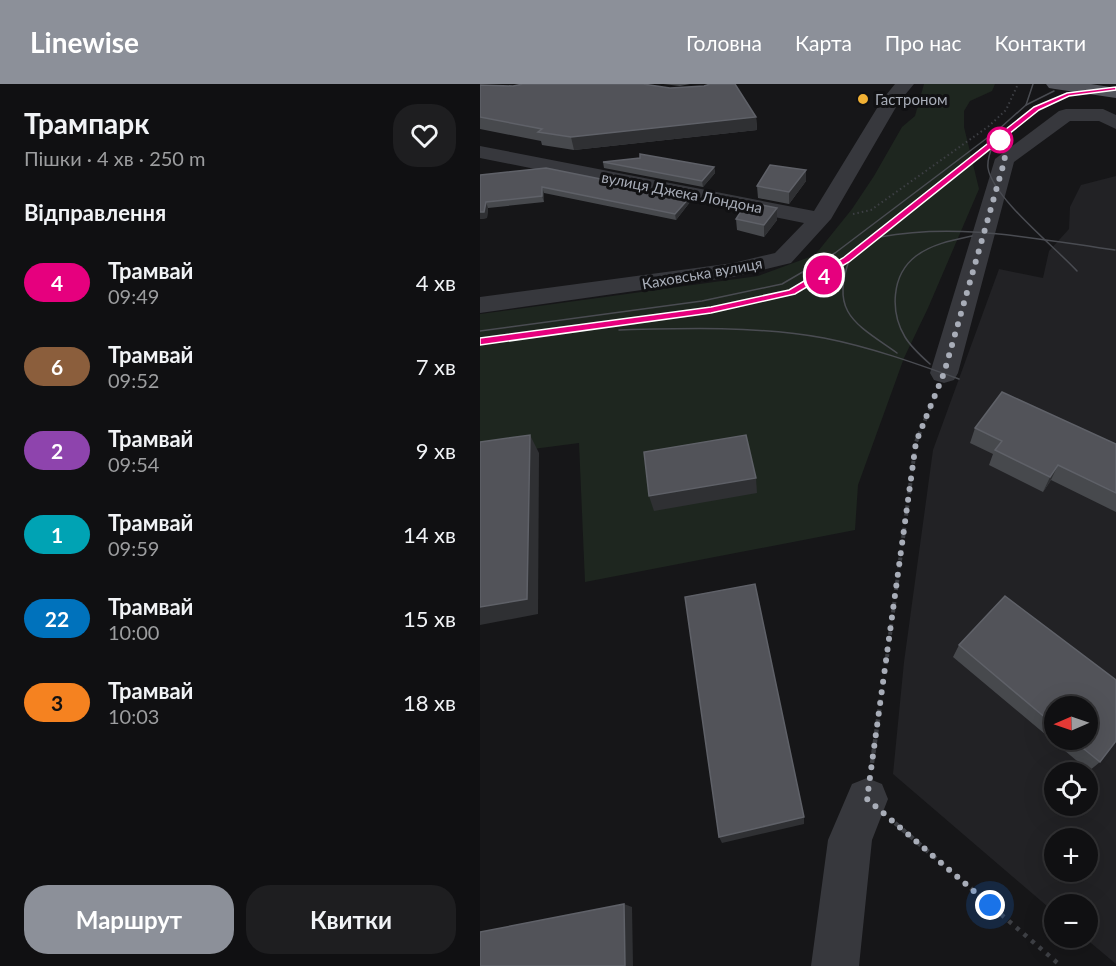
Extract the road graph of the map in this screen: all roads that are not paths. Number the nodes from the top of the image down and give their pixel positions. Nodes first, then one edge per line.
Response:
1 (905, 84) edge
2 (1055, 84) edge
3 (1112, 92) edge
4 (1110, 119) edge
5 (480, 152) edge
6 (545, 164) junction
7 (490, 174) edge
8 (820, 219) junction
9 (480, 305) edge
10 (944, 373) road end
11 (867, 799) road end
12 (835, 966) edge

1 - 8 street, Каховська вулиця
2 - 3 main road
3 - 4 street
4 - 10 street
5 - 6 street, вулиця Джека Лондона
6 - 7 street, вулиця Джека Лондона
6 - 8 street, вулиця Джека Лондона
8 - 9 street, Каховська вулиця
11 - 12 street

